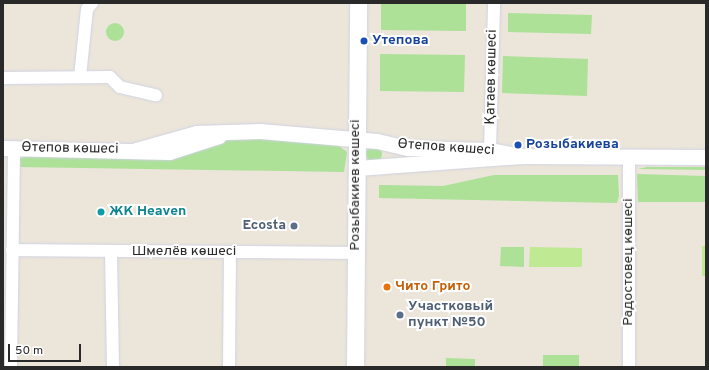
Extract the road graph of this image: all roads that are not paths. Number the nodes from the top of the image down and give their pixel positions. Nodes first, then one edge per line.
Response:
1 (92, 3) edge
2 (358, 3) edge
3 (494, 3) edge
4 (80, 77) junction
5 (3, 78) edge
6 (156, 95) dead end
7 (357, 139) junction
8 (9, 148) edge
9 (490, 150) junction
10 (522, 156) junction
11 (629, 157) junction
12 (706, 157) edge
13 (356, 168) junction
14 (12, 250) junction
15 (111, 252) junction
16 (230, 252) junction
17 (356, 253) junction
18 (11, 367) edge
19 (113, 367) edge
20 (229, 367) edge
21 (356, 367) edge
22 (629, 367) edge

1 - 4 street
2 - 7 main road, Розыбакиев көшесі
3 - 9 street, Қатаев көшесі
4 - 5 street
4 - 6 street
7 - 8 street, Өтепов көшесі
7 - 9 street, Өтепов көшесі
7 - 13 main road, Розыбакиев көшесі
8 - 14 street
9 - 10 street, Өтепов көшесі
10 - 11 street, Өтепов көшесі
10 - 13 street, Өтепов көшесі
11 - 12 street, Өтепов көшесі
11 - 22 street, Радостовец көшесі
13 - 17 main road, Розыбакиев көшесі
14 - 15 street, Шмелёв көшесі
14 - 18 street
15 - 16 street, Шмелёв көшесі
15 - 19 street
16 - 17 street, Шмелёв көшесі
16 - 20 street
17 - 21 main road, Розыбакиев көшесі

